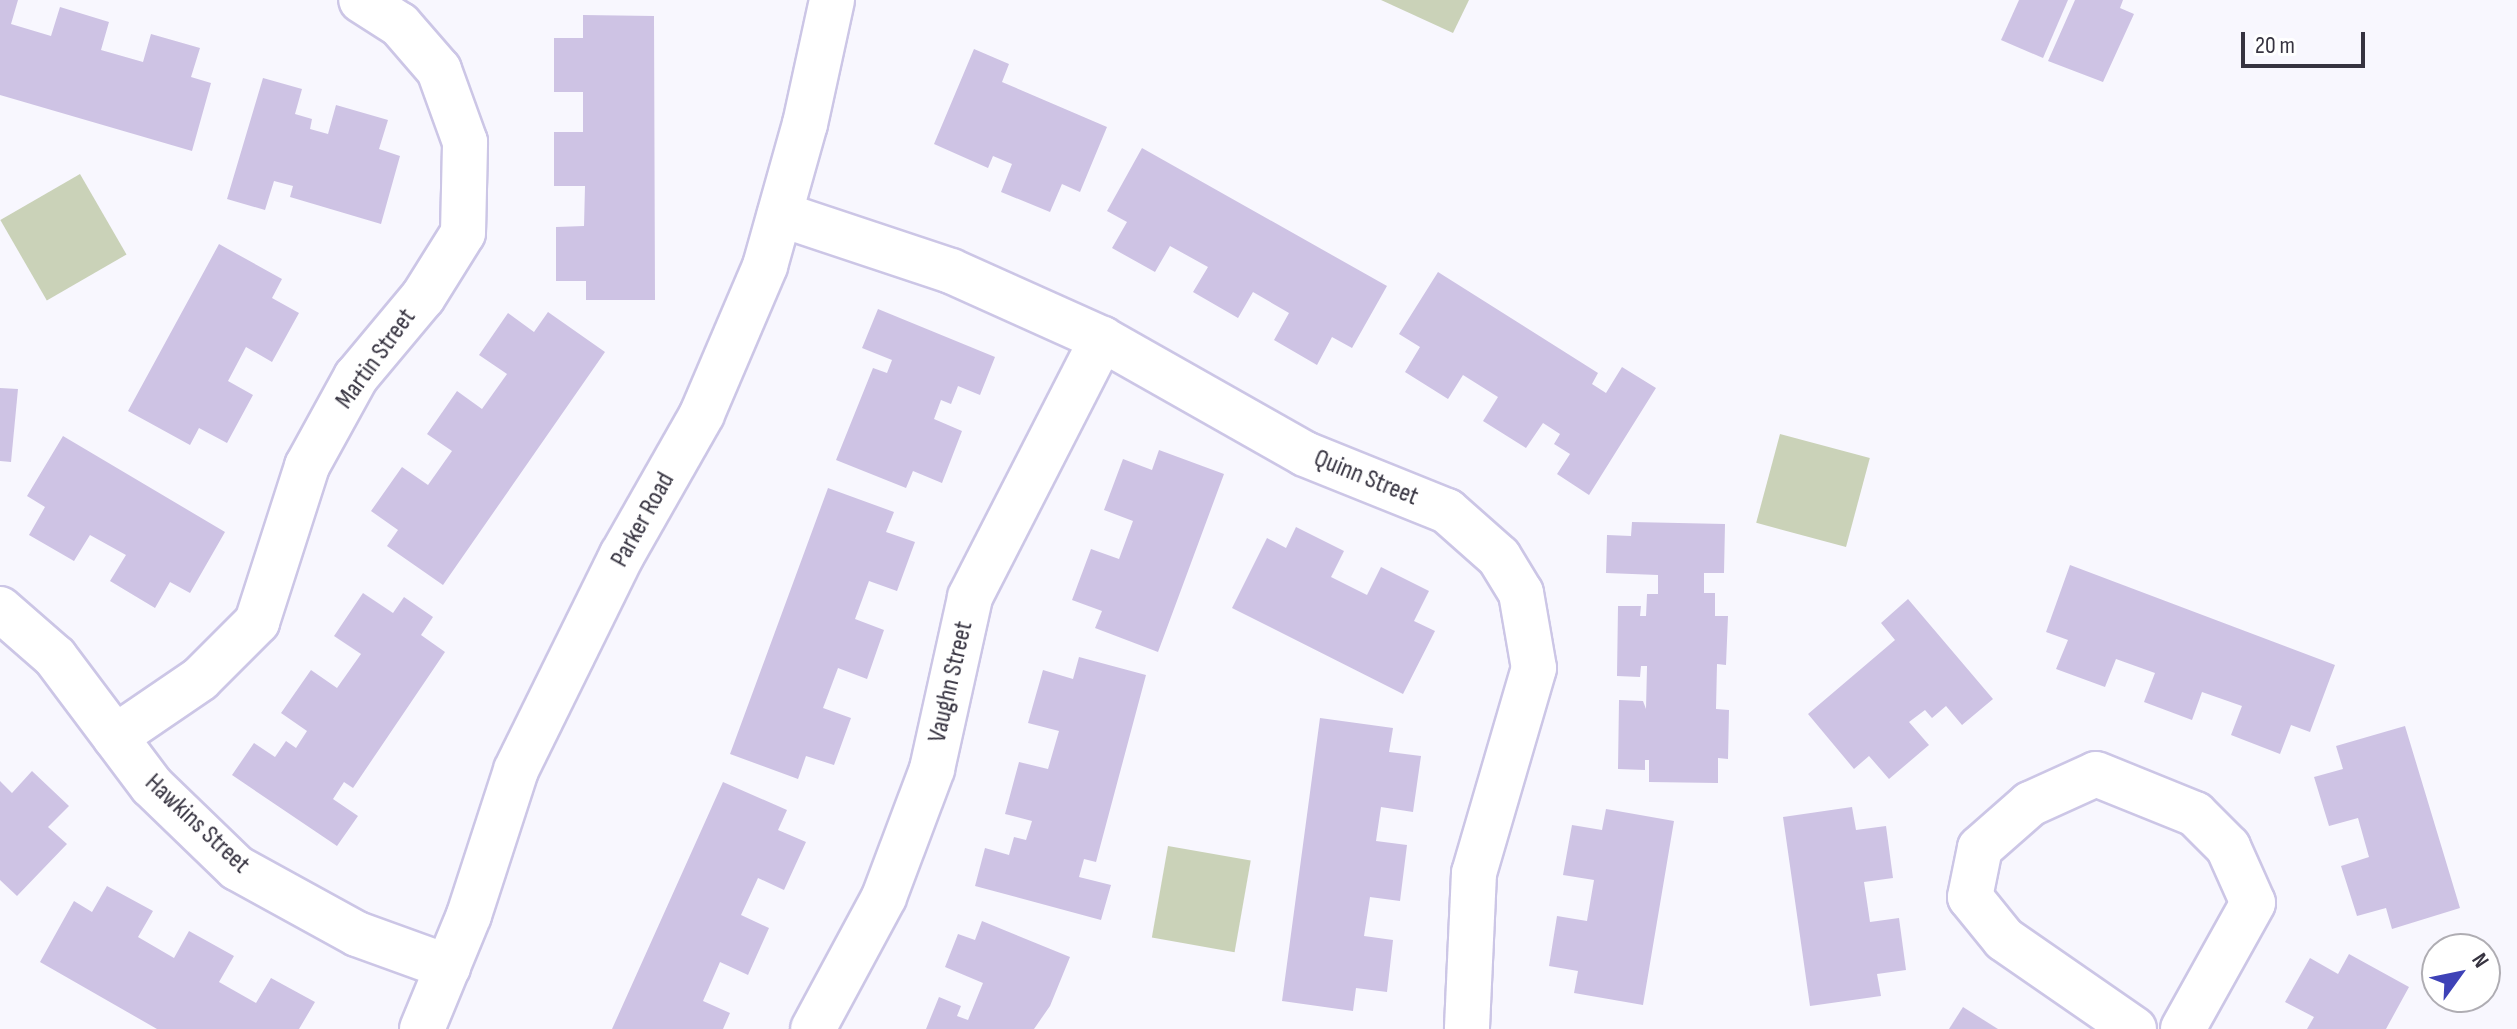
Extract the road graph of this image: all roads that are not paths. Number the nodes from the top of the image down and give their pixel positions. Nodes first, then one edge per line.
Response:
1 (361, 0) edge
2 (832, 0) edge
3 (780, 214) junction
4 (1102, 339) junction
5 (0, 609) edge
6 (115, 737) junction
7 (448, 967) junction
8 (422, 1029) edge
9 (813, 1029) edge
10 (1467, 1029) edge
11 (2134, 1029) edge
12 (2183, 1029) edge

1 - 6 street, Martin Street
2 - 3 street, Parker Road
3 - 4 street, Quinn Street
3 - 7 street, Parker Road
4 - 9 street, Vaughn Street
4 - 10 street, Quinn Street
5 - 6 street, Hawkins Street
6 - 7 street, Hawkins Street
7 - 8 street, Parker Road
11 - 12 street

